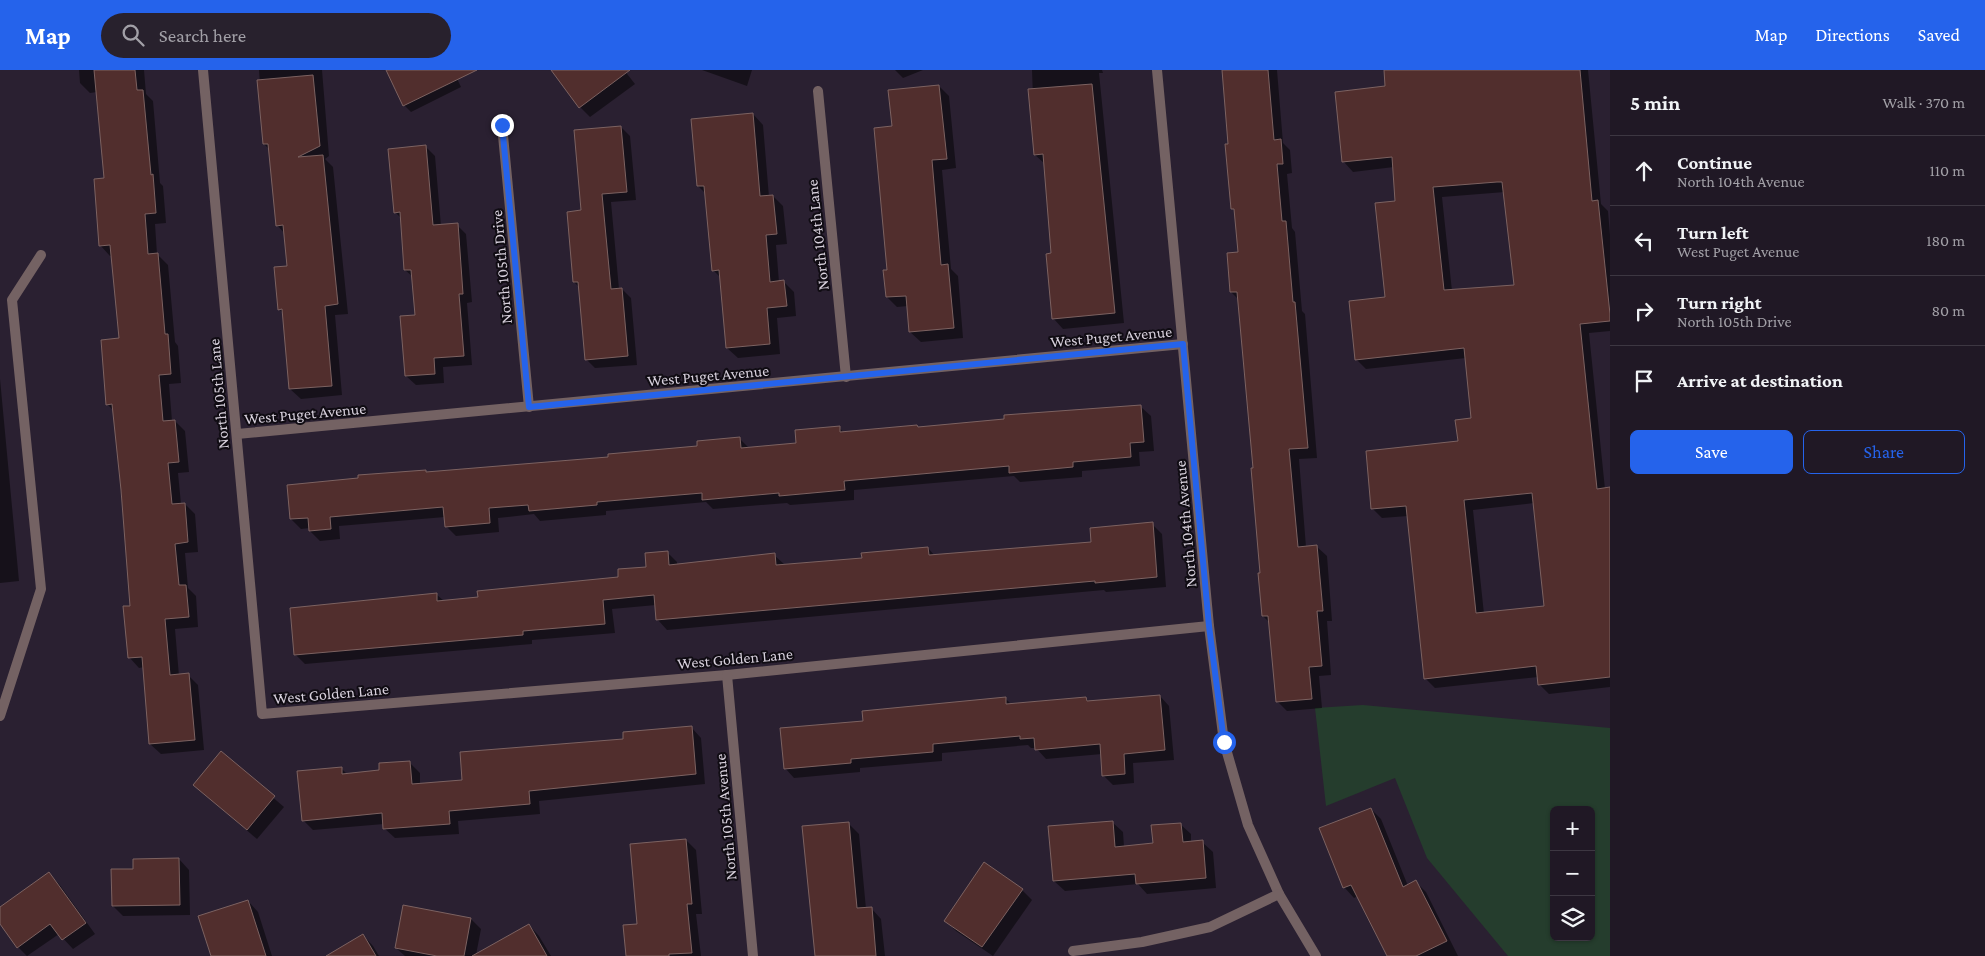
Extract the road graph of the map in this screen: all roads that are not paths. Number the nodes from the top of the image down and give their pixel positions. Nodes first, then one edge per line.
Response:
1 (203, 70) edge
2 (1157, 70) edge
3 (818, 91) dead end
4 (502, 125) dead end
5 (41, 255) dead end
6 (1183, 344) junction
7 (846, 377) junction
8 (529, 407) junction
9 (237, 434) junction
10 (1209, 626) junction
11 (727, 675) junction
12 (262, 714) joint
13 (0, 716) edge
14 (1279, 894) junction
15 (1073, 951) dead end
16 (753, 956) edge
17 (1316, 956) edge

1 - 9 street, North 105th Lane
2 - 6 street, North 104th Avenue
3 - 7 street, North 104th Lane
4 - 8 street, North 105th Drive
5 - 13 street
6 - 7 street, West Puget Avenue
6 - 10 street, North 104th Avenue
7 - 8 street, West Puget Avenue
8 - 9 street, West Puget Avenue
9 - 12 street, North 105th Lane
10 - 11 street, West Golden Lane
10 - 14 street, North 104th Avenue
11 - 12 street, West Golden Lane
11 - 16 street, North 105th Avenue
14 - 15 street
14 - 17 street, North 104th Avenue

